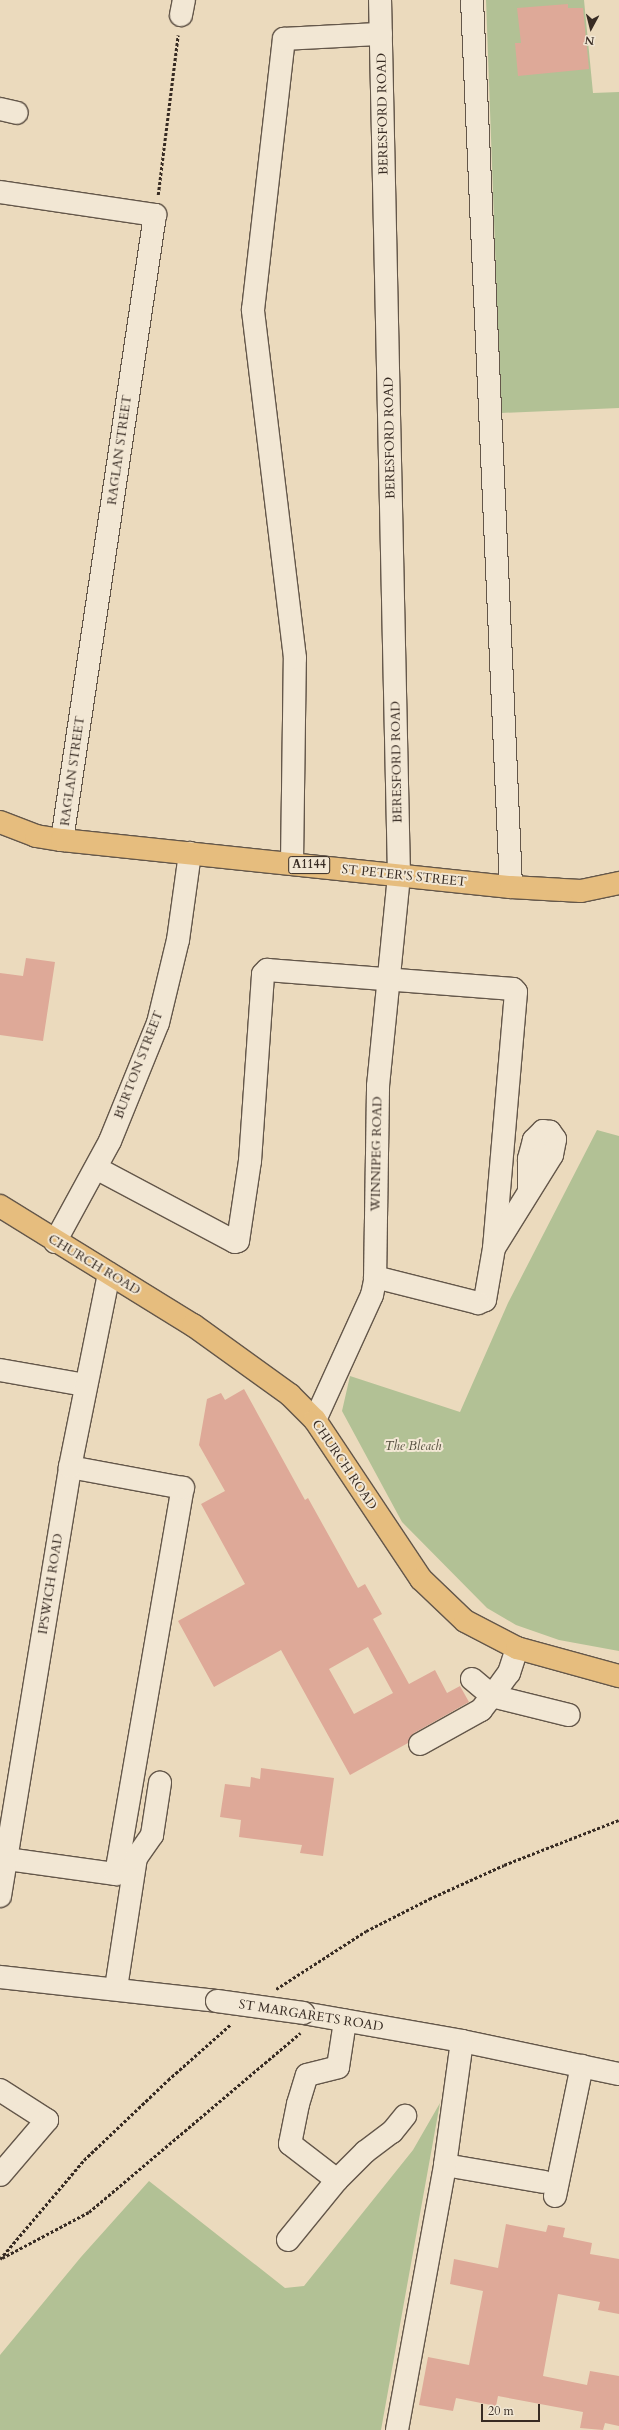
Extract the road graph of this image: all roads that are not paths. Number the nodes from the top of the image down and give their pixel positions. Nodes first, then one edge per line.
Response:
1 (380, 0) edge
2 (472, 0) edge
3 (381, 34) junction
4 (0, 192) edge
5 (0, 822) edge
6 (62, 840) junction
7 (190, 853) junction
8 (292, 863) junction
9 (399, 876) junction
10 (619, 883) edge
11 (511, 888) junction
12 (389, 979) junction
13 (96, 1168) junction
14 (529, 1192) dead end
15 (0, 1206) edge
16 (55, 1242) junction
17 (494, 1248) junction
18 (109, 1274) junction
19 (375, 1277) junction
20 (0, 1370) edge
21 (85, 1385) junction
22 (315, 1420) junction
23 (70, 1467) junction
24 (517, 1648) junction
25 (619, 1676) edge
26 (472, 1679) dead end
27 (492, 1696) junction
28 (569, 1715) dead end
29 (420, 1744) dead end
30 (160, 1783) dead end
31 (3, 1858) edge
32 (0, 1896) edge
33 (0, 1976) edge
34 (116, 1988) junction
35 (345, 2021) junction
36 (462, 2041) junction
37 (582, 2066) junction
38 (619, 2074) edge
39 (0, 2090) edge
40 (405, 2116) dead end
41 (445, 2165) junction
42 (0, 2175) edge
43 (337, 2180) junction
44 (288, 2240) dead end
45 (397, 2430) edge

1 - 3 street, BERESFORD ROAD
2 - 11 street
3 - 8 street
3 - 9 street, BERESFORD ROAD
4 - 6 street, RAGLAN STREET
5 - 6 main road, ST PETER'S STREET / A1144
6 - 7 main road, ST PETER'S STREET / A1144
7 - 8 main road, ST PETER'S STREET / A1144
7 - 13 street, BURTON STREET
8 - 9 main road, ST PETER'S STREET / A1144
9 - 11 main road, ST PETER'S STREET / A1144
9 - 12 street, WINNIPEG ROAD
10 - 11 main road, ST PETER'S STREET / A1144
12 - 13 street
12 - 17 street
12 - 19 street, WINNIPEG ROAD
13 - 16 street, BURTON STREET
14 - 17 street
15 - 16 main road, CHURCH ROAD
16 - 18 main road, CHURCH ROAD
17 - 19 street
18 - 21 street, IPSWICH ROAD
18 - 22 main road, CHURCH ROAD
19 - 22 street, WINNIPEG ROAD
20 - 21 street
21 - 23 street, IPSWICH ROAD
22 - 24 main road, CHURCH ROAD
23 - 31 street, IPSWICH ROAD
23 - 31 street
24 - 25 main road, CHURCH ROAD
24 - 27 street
26 - 27 street
27 - 28 street
27 - 29 street
30 - 34 street
31 - 32 street, IPSWICH ROAD
33 - 34 street, ST MARGARETS ROAD
34 - 35 street, ST MARGARETS ROAD, bridge
35 - 36 street, ST MARGARETS ROAD
35 - 43 street
36 - 37 street, ST MARGARETS ROAD
36 - 41 street
37 - 38 street, ST MARGARETS ROAD
37 - 41 street
39 - 42 street
40 - 43 street
41 - 45 street
43 - 44 street

